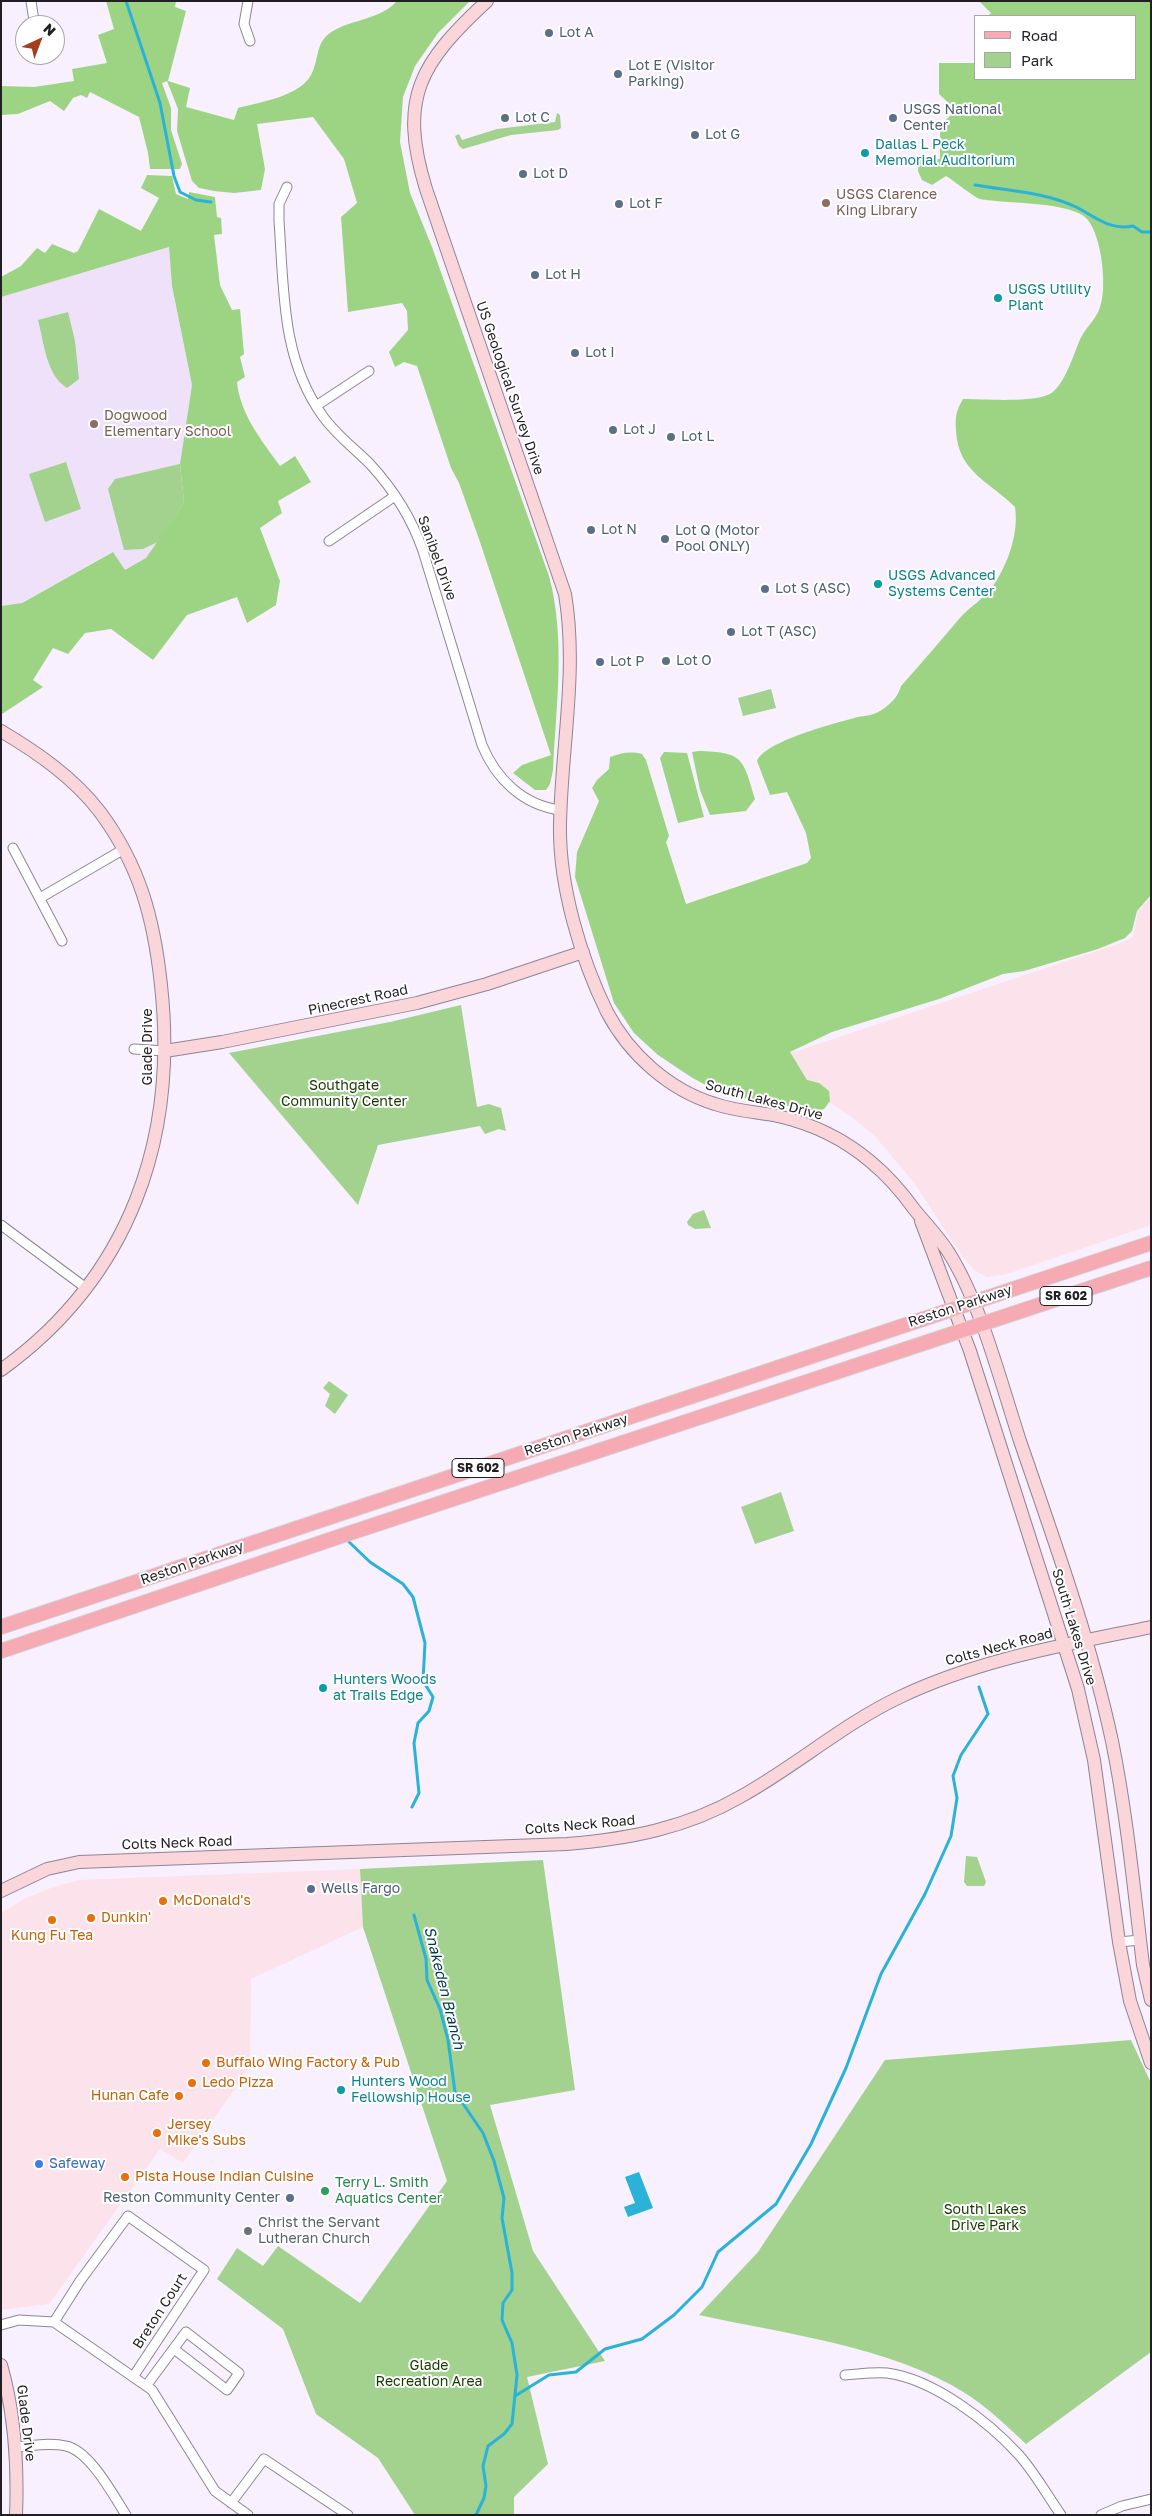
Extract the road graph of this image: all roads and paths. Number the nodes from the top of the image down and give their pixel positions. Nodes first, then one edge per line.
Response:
1 (31, 1) edge
2 (248, 1) edge
3 (487, 1) edge
4 (33, 15) edge
5 (250, 42) dead end
6 (287, 188) dead end
7 (369, 371) dead end
8 (316, 406) junction
9 (395, 496) junction
10 (329, 541) dead end
11 (1, 731) edge
12 (560, 810) junction
13 (13, 848) dead end
14 (124, 849) junction
15 (40, 898) junction
16 (62, 941) dead end
17 (583, 952) junction
18 (134, 1049) dead end
19 (166, 1051) junction
20 (917, 1212) junction
21 (1, 1225) edge
22 (1151, 1243) edge
23 (1151, 1268) edge
24 (86, 1288) junction
25 (973, 1302) junction
26 (954, 1308) junction
27 (981, 1325) junction
28 (962, 1331) junction
29 (1, 1370) edge
30 (1, 1627) edge
31 (1151, 1627) edge
32 (1086, 1640) junction
33 (1065, 1644) junction
34 (1, 1651) edge
35 (1, 1891) edge
36 (1140, 1940) junction
37 (1119, 1942) junction
38 (1151, 2000) edge
39 (1151, 2063) edge
40 (54, 2322) junction
41 (1, 2325) edge
42 (174, 2349) junction
43 (1, 2365) edge
44 (845, 2375) dead end
45 (133, 2377) junction
46 (146, 2386) junction
47 (16, 2447) junction
48 (1151, 2499) edge
49 (231, 2503) junction
50 (16, 2515) edge
51 (126, 2515) edge
52 (248, 2515) edge
53 (348, 2515) edge
54 (1061, 2515) edge
55 (1101, 2515) edge

1 - 4 street
2 - 5 street
3 - 12 street, US Geological Survey Drive
6 - 8 street, Sanibel Drive
7 - 8 street
8 - 9 street, Sanibel Drive
9 - 10 street
9 - 12 street, Sanibel Drive
11 - 14 street, Glade Drive
12 - 17 street, South Lakes Drive
13 - 15 street
14 - 15 street
14 - 19 street, Glade Drive
15 - 16 street
17 - 19 street, Pinecrest Road
17 - 20 street, South Lakes Drive
18 - 19 street, Pinecrest Road
19 - 24 street, Glade Drive
20 - 25 street, South Lakes Drive
20 - 26 street, South Lakes Drive
21 - 24 street
22 - 25 main road, Reston Parkway / SR 602
23 - 27 main road, Reston Parkway / SR 602
24 - 29 street, Glade Drive
25 - 26 main road, Reston Parkway / SR 602
25 - 27 street, South Lakes Drive
26 - 28 street, South Lakes Drive
26 - 30 main road, Reston Parkway / SR 602
27 - 28 main road, Reston Parkway / SR 602
27 - 32 street, South Lakes Drive
28 - 33 street, South Lakes Drive
28 - 34 main road, Reston Parkway / SR 602
31 - 32 street, Colts Neck Road
32 - 33 street, Colts Neck Road
32 - 36 street, South Lakes Drive
33 - 35 street, Colts Neck Road
33 - 37 street, South Lakes Drive
36 - 37 street
36 - 38 street, South Lakes Drive
37 - 39 street, South Lakes Drive
40 - 41 street
40 - 45 street
40 - 45 street, Breton Court
42 - 42 street
42 - 46 street
43 - 47 street, Glade Drive
44 - 54 street
45 - 46 street
46 - 49 street
47 - 50 street, Glade Drive
47 - 51 street
48 - 55 street
49 - 52 street
49 - 53 street

